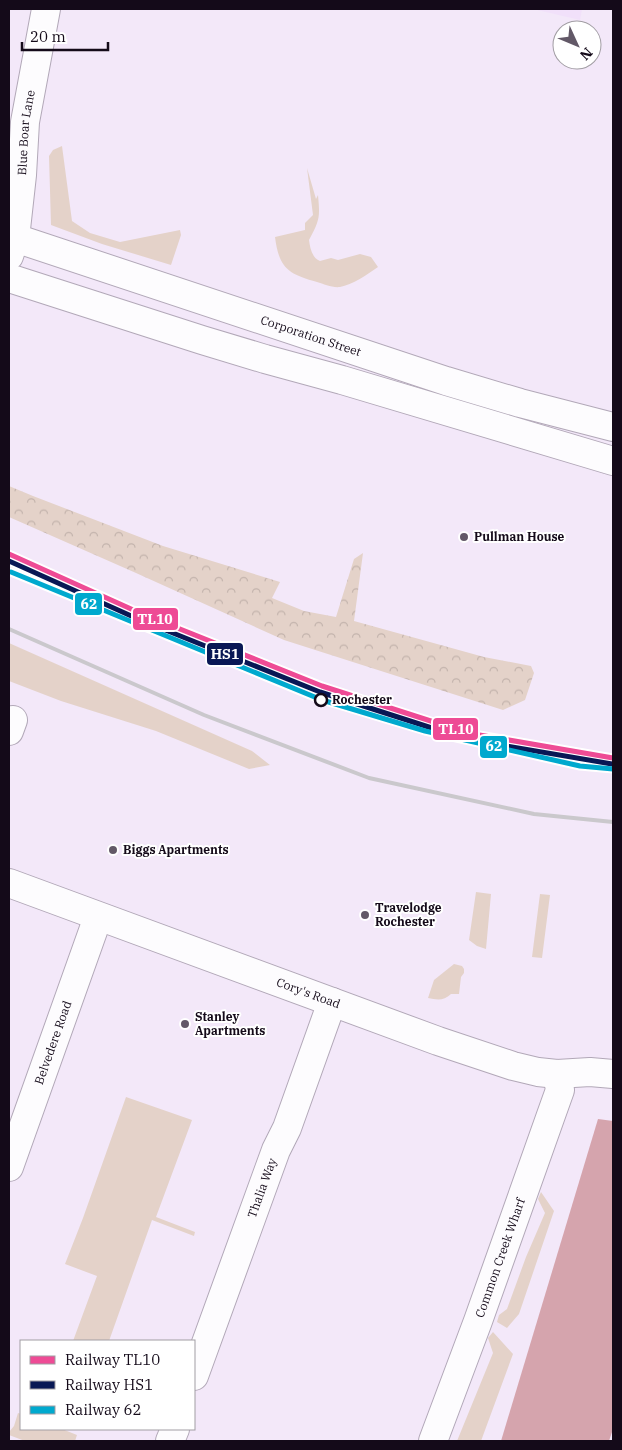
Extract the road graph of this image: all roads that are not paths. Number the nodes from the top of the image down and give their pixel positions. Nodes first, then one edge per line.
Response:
1 (46, 9) edge
2 (11, 243) edge
3 (9, 278) edge
4 (613, 427) edge
5 (613, 461) edge
6 (9, 883) edge
7 (98, 917) junction
8 (332, 1002) junction
9 (557, 1074) junction
10 (613, 1074) edge
11 (9, 1167) edge
12 (195, 1373) edge
13 (433, 1441) edge

1 - 2 street, Blue Boar Lane
2 - 4 street, Corporation Street
3 - 5 street
6 - 7 street, Cory's Road
7 - 8 street, Cory's Road
7 - 11 street, Belvedere Road
8 - 9 street, Cory's Road
8 - 12 street, Thalia Way
9 - 10 street, Cory's Road
9 - 13 street, Common Creek Wharf

